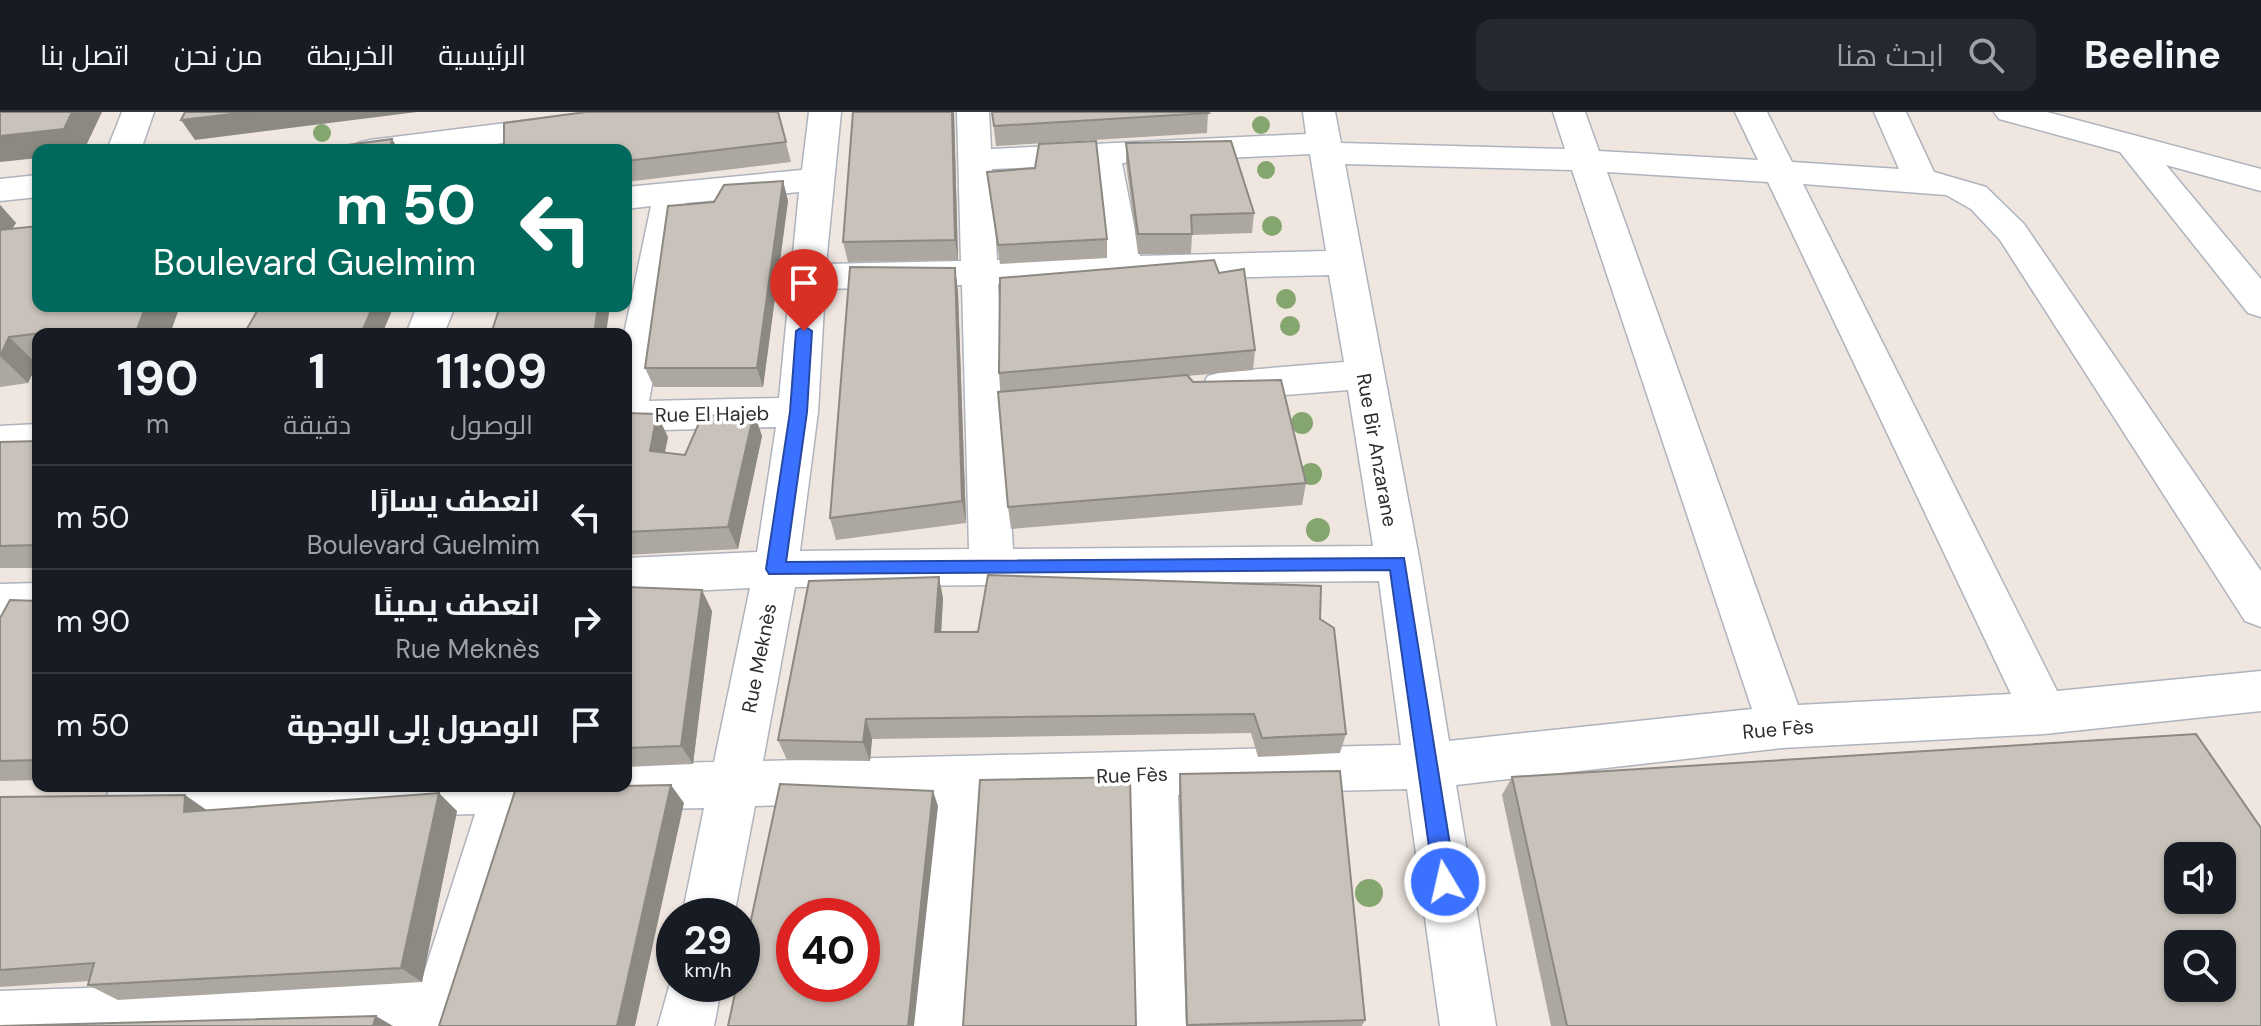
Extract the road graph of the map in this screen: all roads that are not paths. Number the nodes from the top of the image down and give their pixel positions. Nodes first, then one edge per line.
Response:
1 (138, 112) edge
2 (670, 112) edge
3 (825, 112) edge
4 (973, 112) edge
5 (1569, 112) edge
6 (1751, 112) edge
7 (1890, 112) edge
8 (2010, 112) edge
9 (1323, 136) edge
10 (492, 143) edge
11 (126, 144) edge
12 (2132, 145) junction
13 (1104, 154) junction
14 (975, 160) junction
15 (1584, 160) junction
16 (1778, 171) junction
17 (818, 179) junction
18 (2261, 180) edge
19 (1921, 181) junction
20 (32, 187) edge
21 (0, 190) edge
22 (671, 193) junction
23 (632, 197) edge
24 (1344, 263) junction
25 (1124, 269) junction
26 (980, 273) junction
27 (807, 277) junction
28 (2261, 304) edge
29 (1363, 375) junction
30 (632, 386) edge
31 (1190, 389) edge
32 (798, 412) junction
33 (632, 416) edge
34 (32, 439) edge
35 (0, 441) edge
36 (1398, 563) junction
37 (776, 569) junction
38 (992, 569) junction
39 (632, 576) edge
40 (25, 601) edge
41 (2261, 608) edge
42 (12, 649) edge
43 (2261, 691) edge
44 (2044, 713) junction
45 (1782, 727) junction
46 (1427, 766) junction
47 (1153, 775) junction
48 (962, 779) junction
49 (735, 785) junction
50 (632, 787) edge
51 (436, 792) edge
52 (506, 792) edge
53 (79, 802) edge
54 (712, 898) edge
55 (691, 1002) edge
56 (439, 1014) edge
57 (0, 1019) edge
58 (686, 1026) edge
59 (935, 1026) edge
60 (1158, 1026) edge
61 (1468, 1026) edge

1 - 11 street
2 - 10 street
3 - 17 street, Rue Meknès
4 - 14 street
5 - 15 street
6 - 16 street
7 - 19 street
8 - 12 street
9 - 13 street
9 - 15 street
9 - 24 street, Rue Bir Anzarane
12 - 18 street
12 - 28 street
13 - 14 street
13 - 25 street
14 - 26 street
15 - 16 street
15 - 45 street
16 - 19 street
16 - 44 street
17 - 22 street
17 - 27 street, Rue Meknès
19 - 41 street
20 - 21 street
22 - 23 street
22 - 30 street
24 - 25 street
24 - 29 street, Rue Bir Anzarane
25 - 26 street
26 - 27 street
26 - 38 street
27 - 32 street, Rue Meknès
29 - 31 street
29 - 36 street, Rue Bir Anzarane
32 - 33 street, Rue El Hajeb
32 - 37 street, Rue Meknès
34 - 35 street
36 - 38 street
36 - 46 street, Rue Bir Anzarane
37 - 38 street
37 - 39 street
37 - 49 street, Rue Meknès
40 - 42 street
43 - 44 street, Rue Fès
44 - 45 street, Rue Fès
45 - 46 street, Rue Fès
46 - 47 street, Rue Fès
46 - 61 street, Rue Bir Anzarane
47 - 48 street, Rue Fès
47 - 60 street
48 - 49 street, Rue Fès
48 - 59 street
49 - 50 street, Rue Fès
49 - 54 street, Rue Meknès
51 - 53 street, Rue Fès
52 - 56 street
55 - 58 street
56 - 57 street

